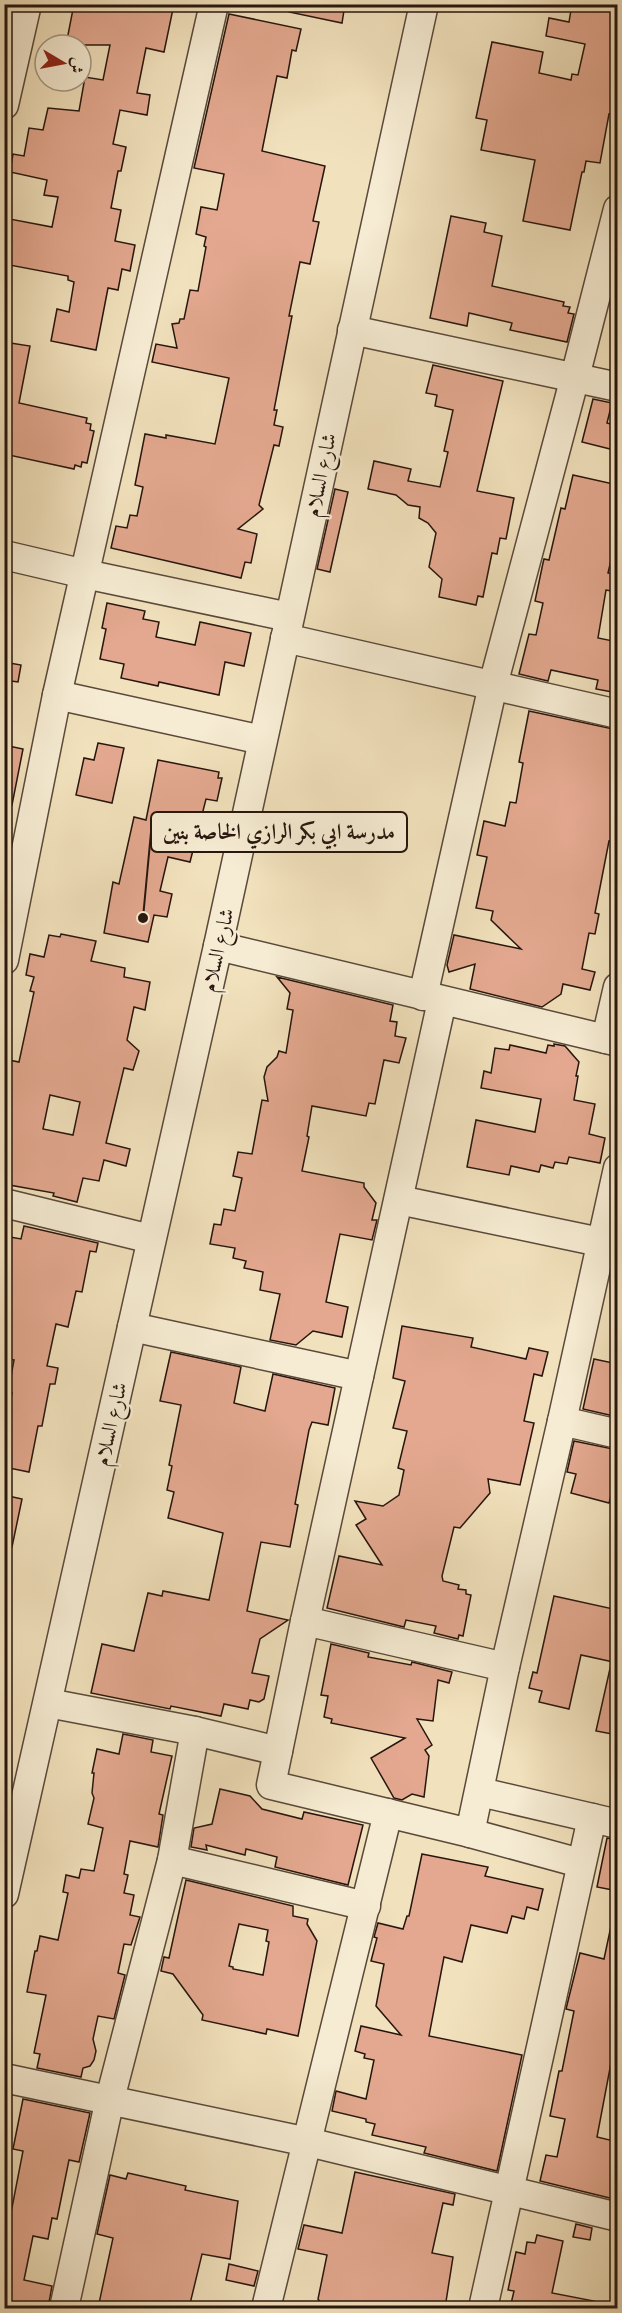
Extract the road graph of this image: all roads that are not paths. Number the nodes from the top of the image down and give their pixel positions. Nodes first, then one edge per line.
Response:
1 (214, 4) edge
2 (424, 4) edge
3 (18, 15) edge
4 (4, 105) edge
5 (618, 209) edge
6 (352, 330) junction
7 (575, 377) junction
8 (618, 387) edge
9 (4, 555) edge
10 (85, 574) junction
11 (287, 628) junction
12 (493, 685) junction
13 (57, 695) junction
14 (618, 714) edge
15 (262, 740) junction
16 (218, 946) junction
17 (4, 960) edge
18 (618, 987) edge
19 (432, 999) junction
20 (612, 1041) edge
21 (618, 1168) edge
22 (399, 1200) junction
23 (4, 1203) edge
24 (151, 1239) junction
25 (600, 1242) junction
26 (132, 1327) junction
27 (359, 1376) junction
28 (562, 1421) junction
29 (618, 1434) edge
30 (305, 1621) junction
31 (505, 1667) junction
32 (48, 1702) junction
33 (195, 1731) junction
34 (278, 1751) junction
35 (480, 1791) junction
36 (16, 1792) edge
37 (388, 1813) junction
38 (605, 1821) edge
39 (470, 1833) junction
40 (172, 1860) junction
41 (580, 1863) junction
42 (4, 1894) edge
43 (366, 1906) junction
44 (4, 2078) edge
45 (110, 2099) junction
46 (308, 2142) junction
47 (509, 2190) junction
48 (618, 2217) edge
49 (64, 2308) edge
50 (266, 2308) edge
51 (483, 2308) edge

1 - 10 street
2 - 6 street, شارع السلام
3 - 4 street
5 - 7 street
6 - 7 street
6 - 11 street, شارع السلام
7 - 8 street
7 - 12 street
9 - 10 street
10 - 11 street
10 - 13 street
11 - 12 street
11 - 15 street, شارع السلام
12 - 14 street
12 - 19 street
13 - 15 street
13 - 17 street
15 - 16 street, شارع السلام
16 - 19 street
16 - 24 street, شارع السلام
18 - 20 street
19 - 20 street
19 - 22 street
21 - 25 street
22 - 25 street
22 - 27 street
23 - 24 street
24 - 26 street, شارع السلام
25 - 28 street
26 - 27 street
26 - 32 street, شارع السلام
27 - 30 street
28 - 29 street
28 - 31 street
30 - 31 street
30 - 34 street
31 - 35 street
32 - 33 street
32 - 36 street, شارع السلام
33 - 34 street
33 - 40 street
34 - 37 street
35 - 38 street
35 - 39 street
36 - 42 street, شارع السلام
37 - 39 street
37 - 43 street
38 - 41 street
39 - 41 street
40 - 43 street
40 - 45 street
41 - 47 street
43 - 46 street
44 - 45 street
45 - 46 street
45 - 49 street
46 - 47 street
46 - 50 street
47 - 48 street
47 - 51 street

